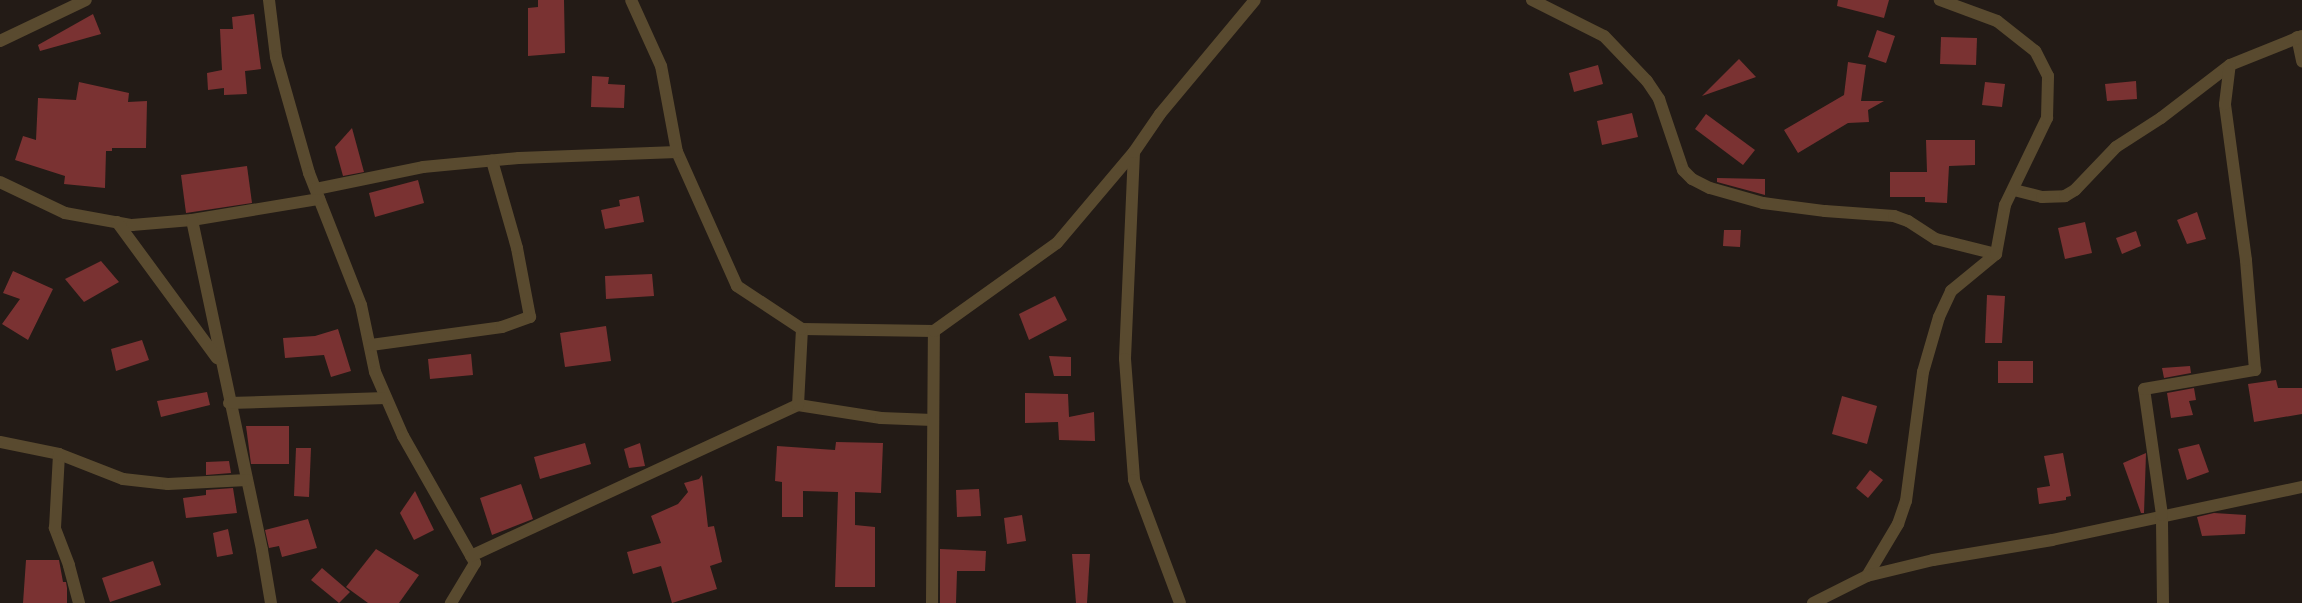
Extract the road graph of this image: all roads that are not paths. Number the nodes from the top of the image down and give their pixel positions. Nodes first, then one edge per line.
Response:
1 (86, 0) edge
2 (269, 0) edge
3 (631, 0) edge
4 (1255, 0) edge
5 (1532, 0) edge
6 (1940, 0) edge
7 (2300, 37) edge
8 (0, 41) edge
9 (2302, 61) edge
10 (2230, 65) junction
11 (677, 152) junction
12 (1134, 152) junction
13 (492, 161) junction
14 (0, 182) edge
15 (2014, 190) junction
16 (318, 194) junction
17 (192, 220) junction
18 (117, 222) junction
19 (1996, 254) junction
20 (802, 329) junction
21 (934, 331) junction
22 (371, 344) junction
23 (220, 362) junction
24 (386, 398) junction
25 (229, 403) junction
26 (798, 405) junction
27 (933, 420) junction
28 (0, 442) edge
29 (59, 454) junction
30 (246, 480) junction
31 (2302, 487) edge
32 (2162, 516) junction
33 (471, 556) junction
34 (1867, 576) junction
35 (79, 603) edge
36 (271, 603) edge
37 (451, 603) edge
38 (932, 603) edge
39 (1180, 603) edge
40 (1813, 603) edge
41 (2163, 603) edge

1 - 8 street
2 - 16 street
3 - 11 street
4 - 12 street
5 - 19 street
6 - 15 street
7 - 9 street
7 - 10 street
10 - 15 street
10 - 32 street
11 - 13 street
11 - 20 street
12 - 21 street
12 - 39 street
13 - 16 street
13 - 22 street
14 - 18 street
15 - 19 street
16 - 17 street
16 - 22 street
17 - 18 street
17 - 23 street
18 - 23 street
19 - 34 street
20 - 21 street
20 - 26 street
21 - 27 street
22 - 24 street
23 - 25 street
24 - 25 street
24 - 33 street
25 - 30 street
26 - 27 street
26 - 33 street
27 - 38 street
28 - 29 street
29 - 30 street
29 - 35 street
30 - 36 street
31 - 32 street
32 - 34 street
32 - 41 street
33 - 37 street
34 - 40 street

